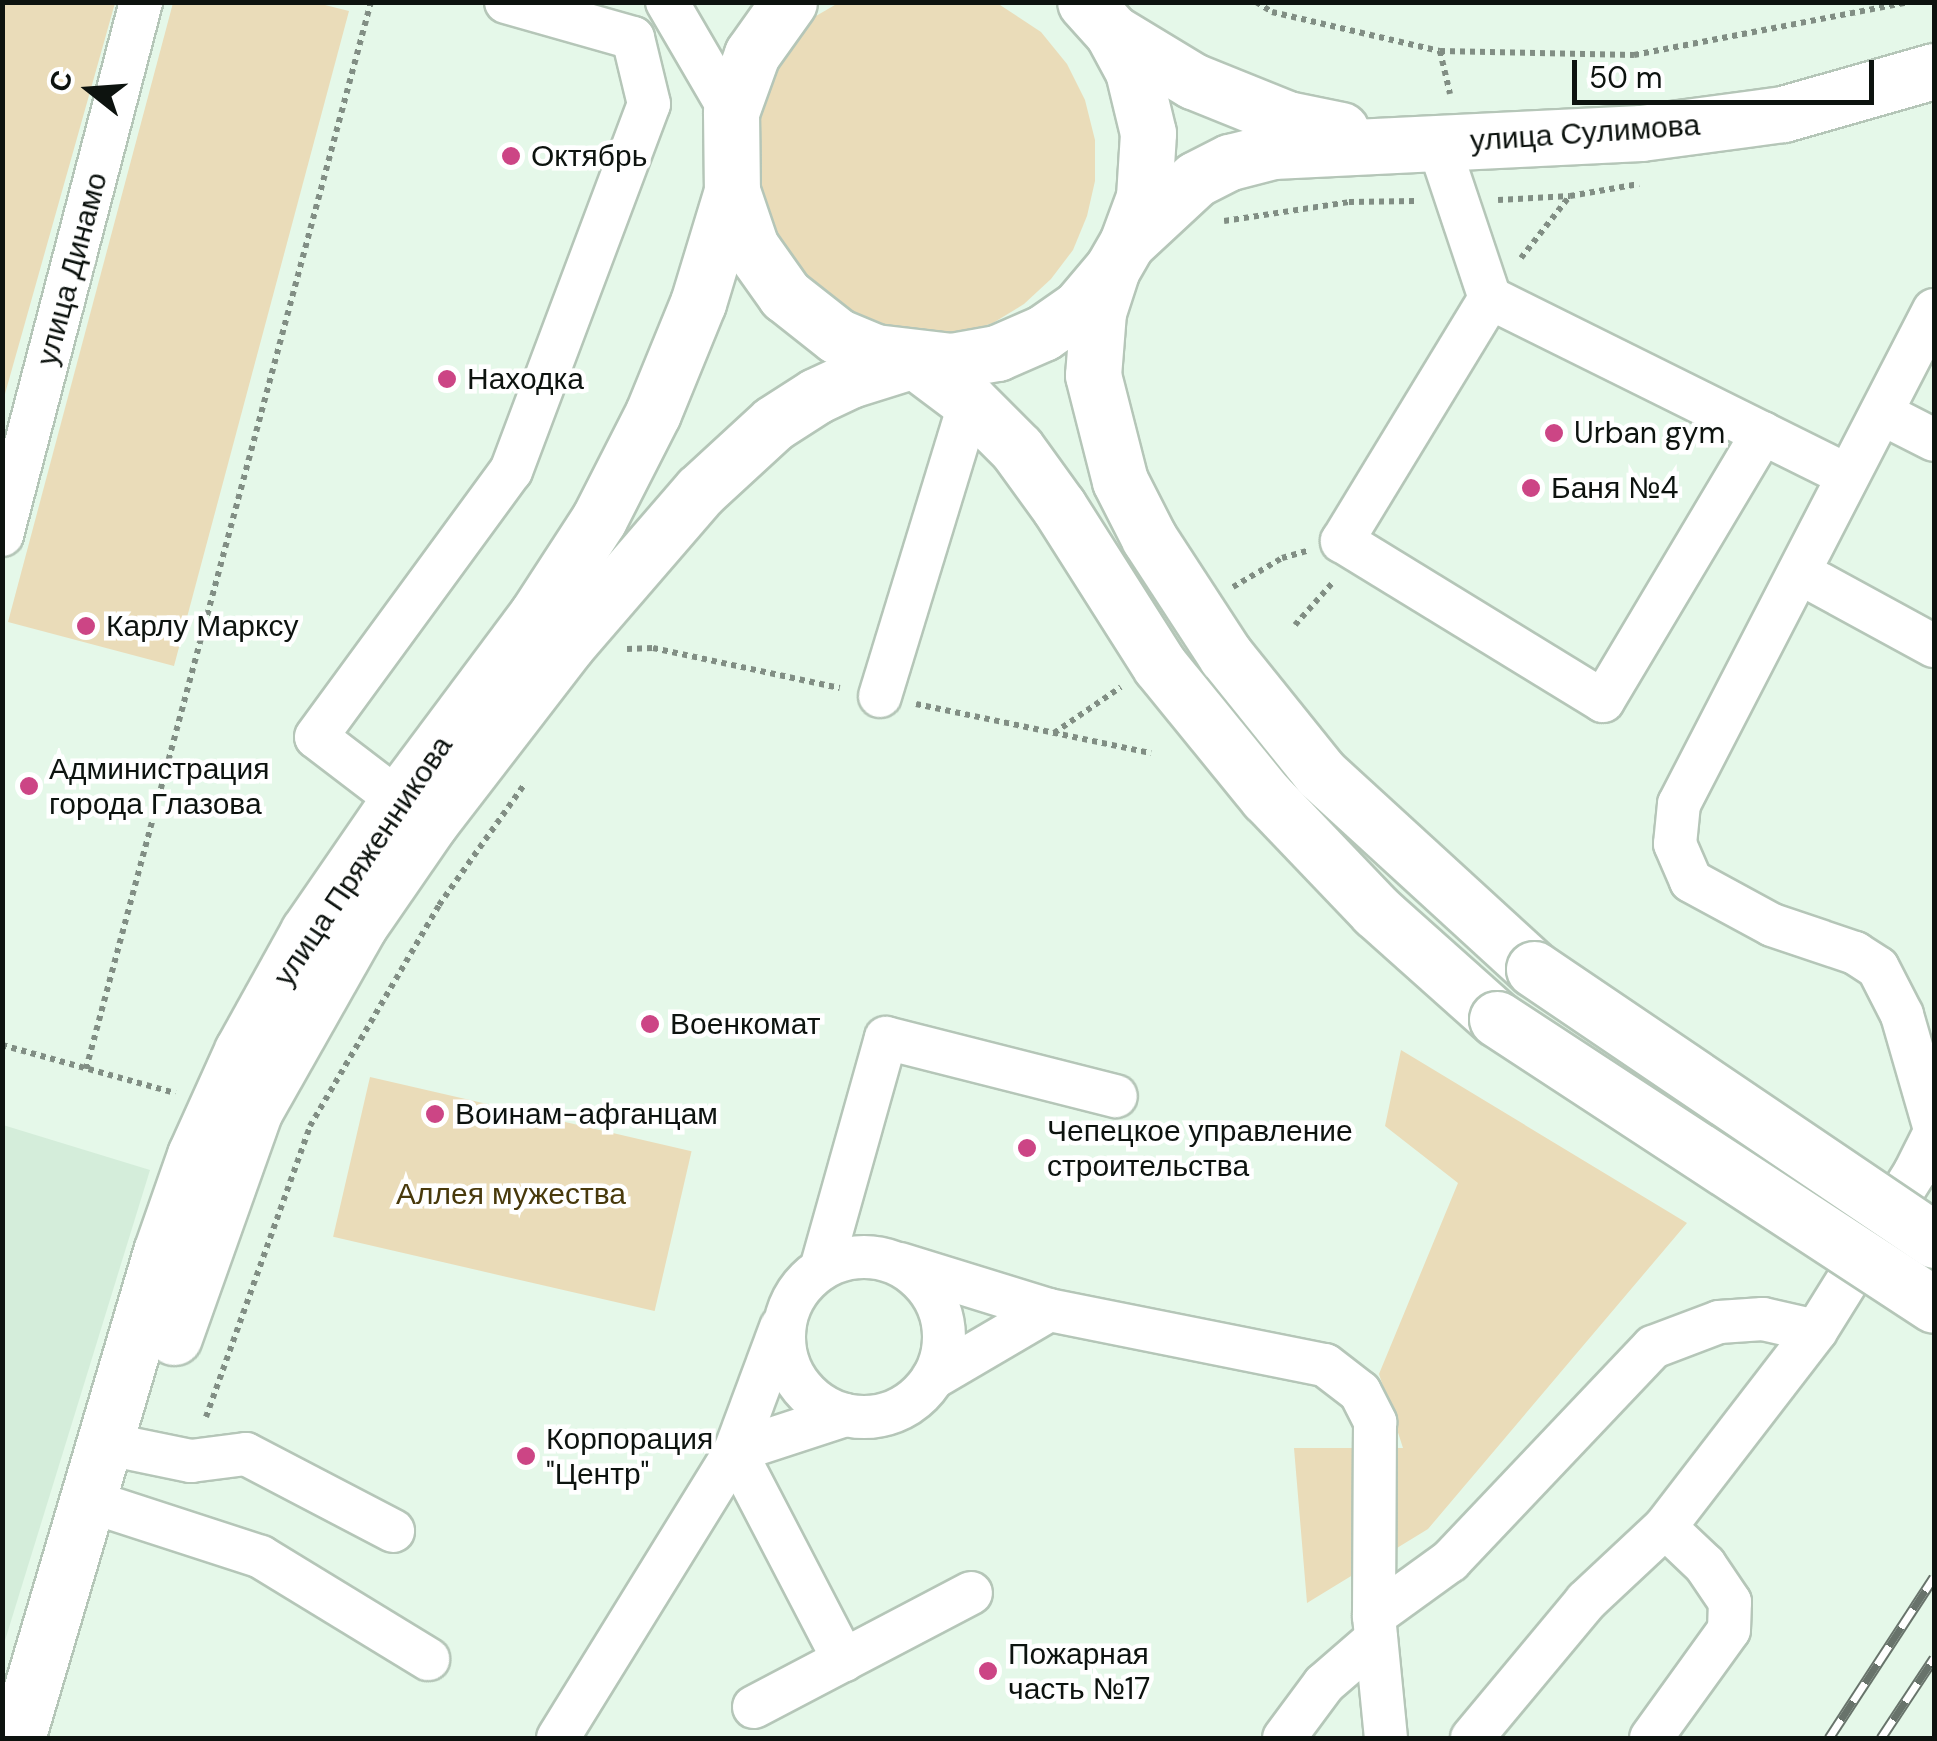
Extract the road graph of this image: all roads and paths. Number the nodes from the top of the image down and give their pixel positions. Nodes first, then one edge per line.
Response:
1 (141, 2) edge
2 (371, 2) edge
3 (506, 2) edge
4 (667, 2) edge
5 (1256, 2) edge
6 (1909, 2) edge
7 (780, 8) edge
8 (1098, 17) edge
9 (1934, 71) edge
10 (731, 112) junction
11 (1423, 143) junction
12 (732, 191) junction
13 (1570, 196) dead end
14 (1120, 256) junction
15 (1490, 298) junction
16 (1934, 310) edge
17 (914, 360) junction
18 (970, 402) junction
19 (1882, 414) junction
20 (1763, 433) junction
21 (1934, 440) edge
22 (1846, 475) junction
23 (2, 535) edge
24 (1342, 541) junction
25 (1282, 558) dead end
26 (1800, 573) junction
27 (1233, 587) dead end
28 (1295, 625) dead end
29 (1934, 646) edge
30 (621, 649) dead end
31 (1128, 682) dead end
32 (880, 696) junction
33 (1054, 733) junction
34 (1151, 753) dead end
35 (530, 777) dead end
36 (414, 812) junction
37 (2, 1045) edge
38 (86, 1069) junction
39 (1116, 1096) dead end
40 (191, 1097) dead end
41 (1934, 1126) edge
42 (1934, 1134) edge
43 (1934, 1240) edge
44 (900, 1264) junction
45 (821, 1269) junction
46 (1934, 1305) edge
47 (1049, 1310) junction
48 (787, 1312) junction
49 (1816, 1331) junction
50 (933, 1378) junction
51 (845, 1415) junction
52 (145, 1452) junction
53 (734, 1452) junction
54 (104, 1505) junction
55 (1665, 1527) junction
56 (393, 1530) dead end
57 (971, 1593) dead end
58 (1375, 1628) junction
59 (428, 1659) dead end
60 (844, 1660) junction
61 (754, 1707) dead end
62 (17, 1738) edge
63 (56, 1738) edge
64 (558, 1738) edge
65 (1284, 1738) edge
66 (1386, 1738) edge
67 (1472, 1738) edge
68 (1650, 1738) edge

1 - 23 street, улица Динамо
2 - 38 path
3 - 36 street
4 - 10 street
5 - 6 path
7 - 10 main road
8 - 11 main road, улица Сулимова
8 - 14 main road
9 - 11 main road, улица Сулимова
10 - 12 main road
11 - 14 main road, улица Сулимова
11 - 15 street
12 - 17 main road
12 - 36 main road, улица Пряженникова
13 - 15 path
14 - 17 main road
14 - 43 main road, bridge
15 - 20 street
15 - 24 street
16 - 19 street
17 - 18 main road
17 - 36 main road, улица Пряженникова
18 - 32 street
18 - 46 main road, bridge
19 - 21 street
19 - 22 street
20 - 22 street
20 - 24 street
22 - 26 street
24 - 28 path
25 - 27 path
26 - 29 street
26 - 41 street
30 - 32 path
31 - 33 path
32 - 33 path
33 - 34 path
35 - 52 path
36 - 52 main road, улица Пряженникова
37 - 38 path
38 - 40 path
39 - 45 street
42 - 49 street
44 - 45 street
44 - 47 street
44 - 50 street
45 - 48 street
47 - 50 street
47 - 58 street
48 - 51 street
48 - 53 street
49 - 55 street
49 - 58 street
50 - 51 street
51 - 53 street
52 - 54 main road, улица Пряженникова
52 - 56 street
53 - 60 street
53 - 64 street
54 - 59 street
54 - 62 main road, улица Пряженникова
54 - 63 main road, улица Пряженникова
55 - 67 street
55 - 68 street
57 - 60 street
58 - 65 street
58 - 66 street
60 - 61 street

